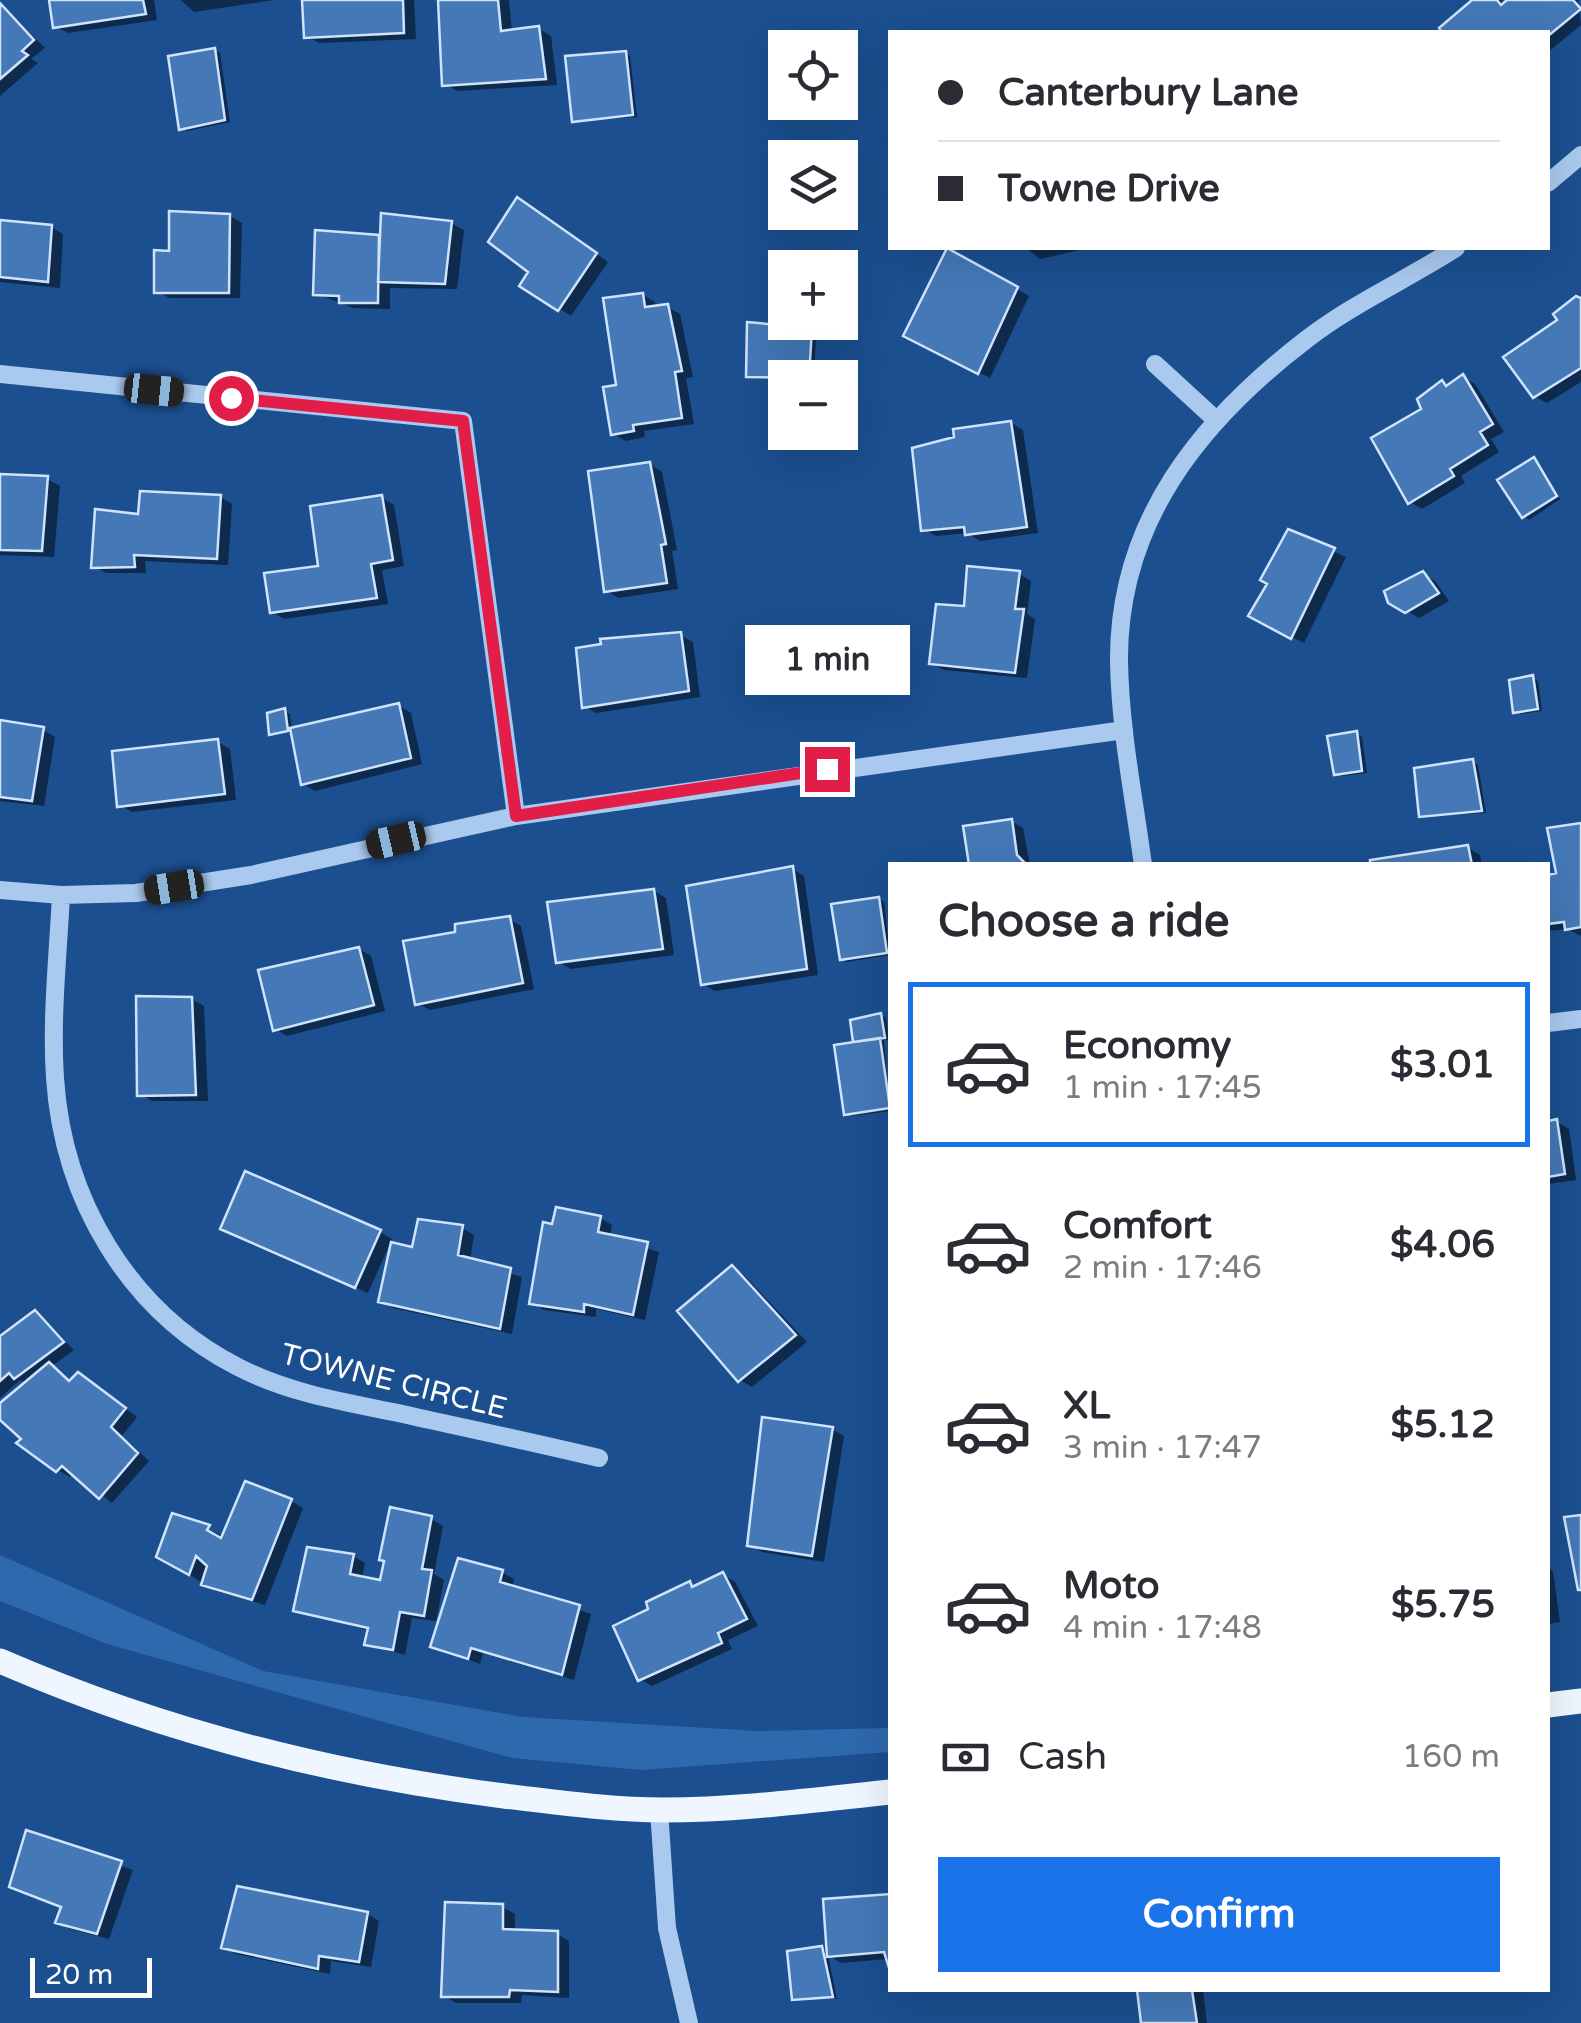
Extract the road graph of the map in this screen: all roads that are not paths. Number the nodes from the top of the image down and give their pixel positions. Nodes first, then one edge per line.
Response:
1 (1581, 154) edge
2 (1550, 181) edge
3 (1453, 250) edge
4 (1155, 364) dead end
5 (0, 374) edge
6 (1215, 419) junction
7 (1124, 730) junction
8 (516, 816) junction
9 (1143, 862) edge
10 (0, 890) edge
11 (62, 895) junction
12 (1581, 1018) edge
13 (1550, 1023) edge
14 (599, 1458) dead end
15 (0, 1661) edge
16 (1581, 1701) edge
17 (1550, 1706) edge
18 (888, 1792) edge
19 (658, 1810) junction
20 (689, 2023) edge

1 - 2 street
3 - 6 street
4 - 6 street
5 - 8 street
6 - 7 street
7 - 8 street
7 - 9 street
8 - 11 street
10 - 11 street
11 - 14 street, TOWNE CIRCLE
12 - 13 street
15 - 19 main road
16 - 17 main road
18 - 19 main road
19 - 20 street

